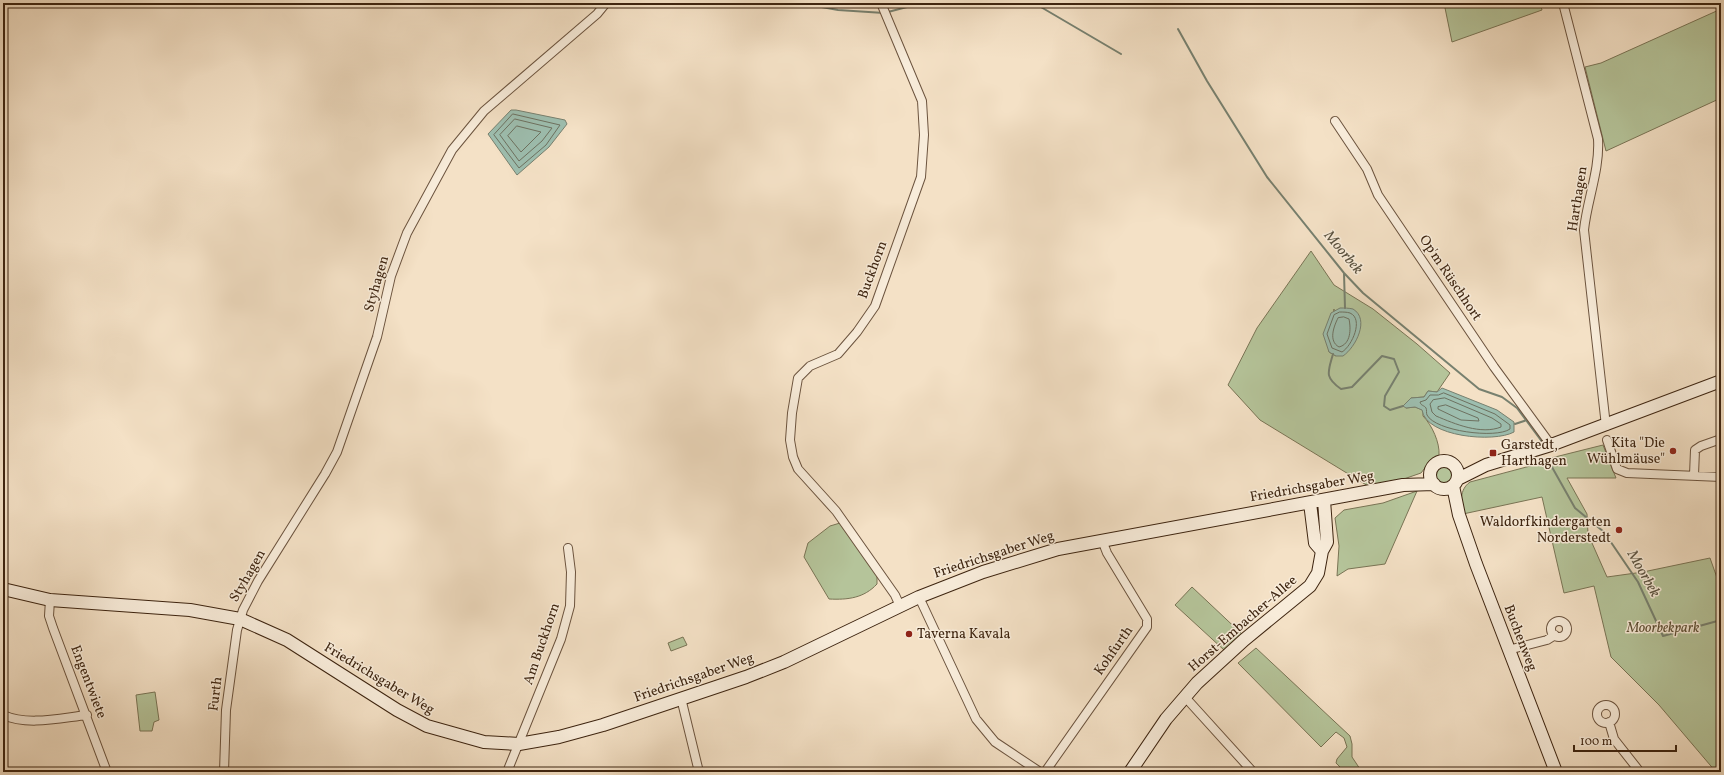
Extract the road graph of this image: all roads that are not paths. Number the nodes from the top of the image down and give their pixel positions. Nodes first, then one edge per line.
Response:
1 (606, 3) edge
2 (1563, 3) edge
3 (884, 10) edge
4 (1335, 121) dead end
5 (1721, 381) edge
6 (1606, 426) junction
7 (1721, 439) edge
8 (1607, 440) dead end
9 (1551, 446) junction
10 (1431, 471) junction
11 (1694, 475) junction
12 (1721, 477) edge
13 (1449, 481) junction
14 (1403, 485) junction
15 (1324, 500) junction
16 (1310, 503) junction
17 (1102, 540) junction
18 (568, 548) dead end
19 (1322, 551) junction
20 (3, 589) edge
21 (919, 597) junction
22 (50, 600) junction
23 (900, 606) junction
24 (240, 619) junction
25 (1555, 635) dead end
26 (1508, 650) junction
27 (1184, 697) junction
28 (681, 698) junction
29 (3, 715) edge
30 (87, 715) junction
31 (1609, 722) dead end
32 (519, 744) junction
33 (107, 772) edge
34 (224, 772) edge
35 (507, 772) edge
36 (699, 772) edge
37 (1040, 772) edge
38 (1045, 772) edge
39 (1130, 772) edge
40 (1253, 772) edge
41 (1556, 772) edge
42 (1640, 772) edge

1 - 24 street, Styhagen
2 - 6 street, Harthagen
3 - 23 street, Buckhorn
4 - 9 street, Op'm Rüschhort
5 - 6 main road
6 - 9 main road
7 - 11 street
8 - 11 street
9 - 13 main road
10 - 13 main road, Buchenweg
10 - 13 main road, Friedrichsgaber Weg
10 - 14 main road, Friedrichsgaber Weg
11 - 12 street
13 - 14 main road, Friedrichsgaber Weg
13 - 26 main road, Buchenweg
14 - 15 main road, Friedrichsgaber Weg
15 - 16 main road, Friedrichsgaber Weg
15 - 19 main road, Horst-Embacher-Allee
16 - 17 main road, Friedrichsgaber Weg
16 - 19 main road
17 - 21 main road, Friedrichsgaber Weg
17 - 38 street, Kohfurth
18 - 32 street, Am Buckhorn
19 - 27 main road, Horst-Embacher-Allee
20 - 22 main road, Friedrichsgaber Weg
21 - 23 main road, Friedrichsgaber Weg
21 - 37 street
22 - 24 main road, Friedrichsgaber Weg
22 - 30 street, Engentwiete
23 - 28 main road, Friedrichsgaber Weg
24 - 32 main road, Friedrichsgaber Weg
24 - 34 street, Furth
25 - 26 street
26 - 41 main road, Buchenweg
27 - 39 main road, Horst-Embacher-Allee
27 - 40 street
28 - 32 main road, Friedrichsgaber Weg
28 - 36 street
29 - 30 street
30 - 33 street, Engentwiete
31 - 42 street
32 - 35 street, Am Buckhorn

